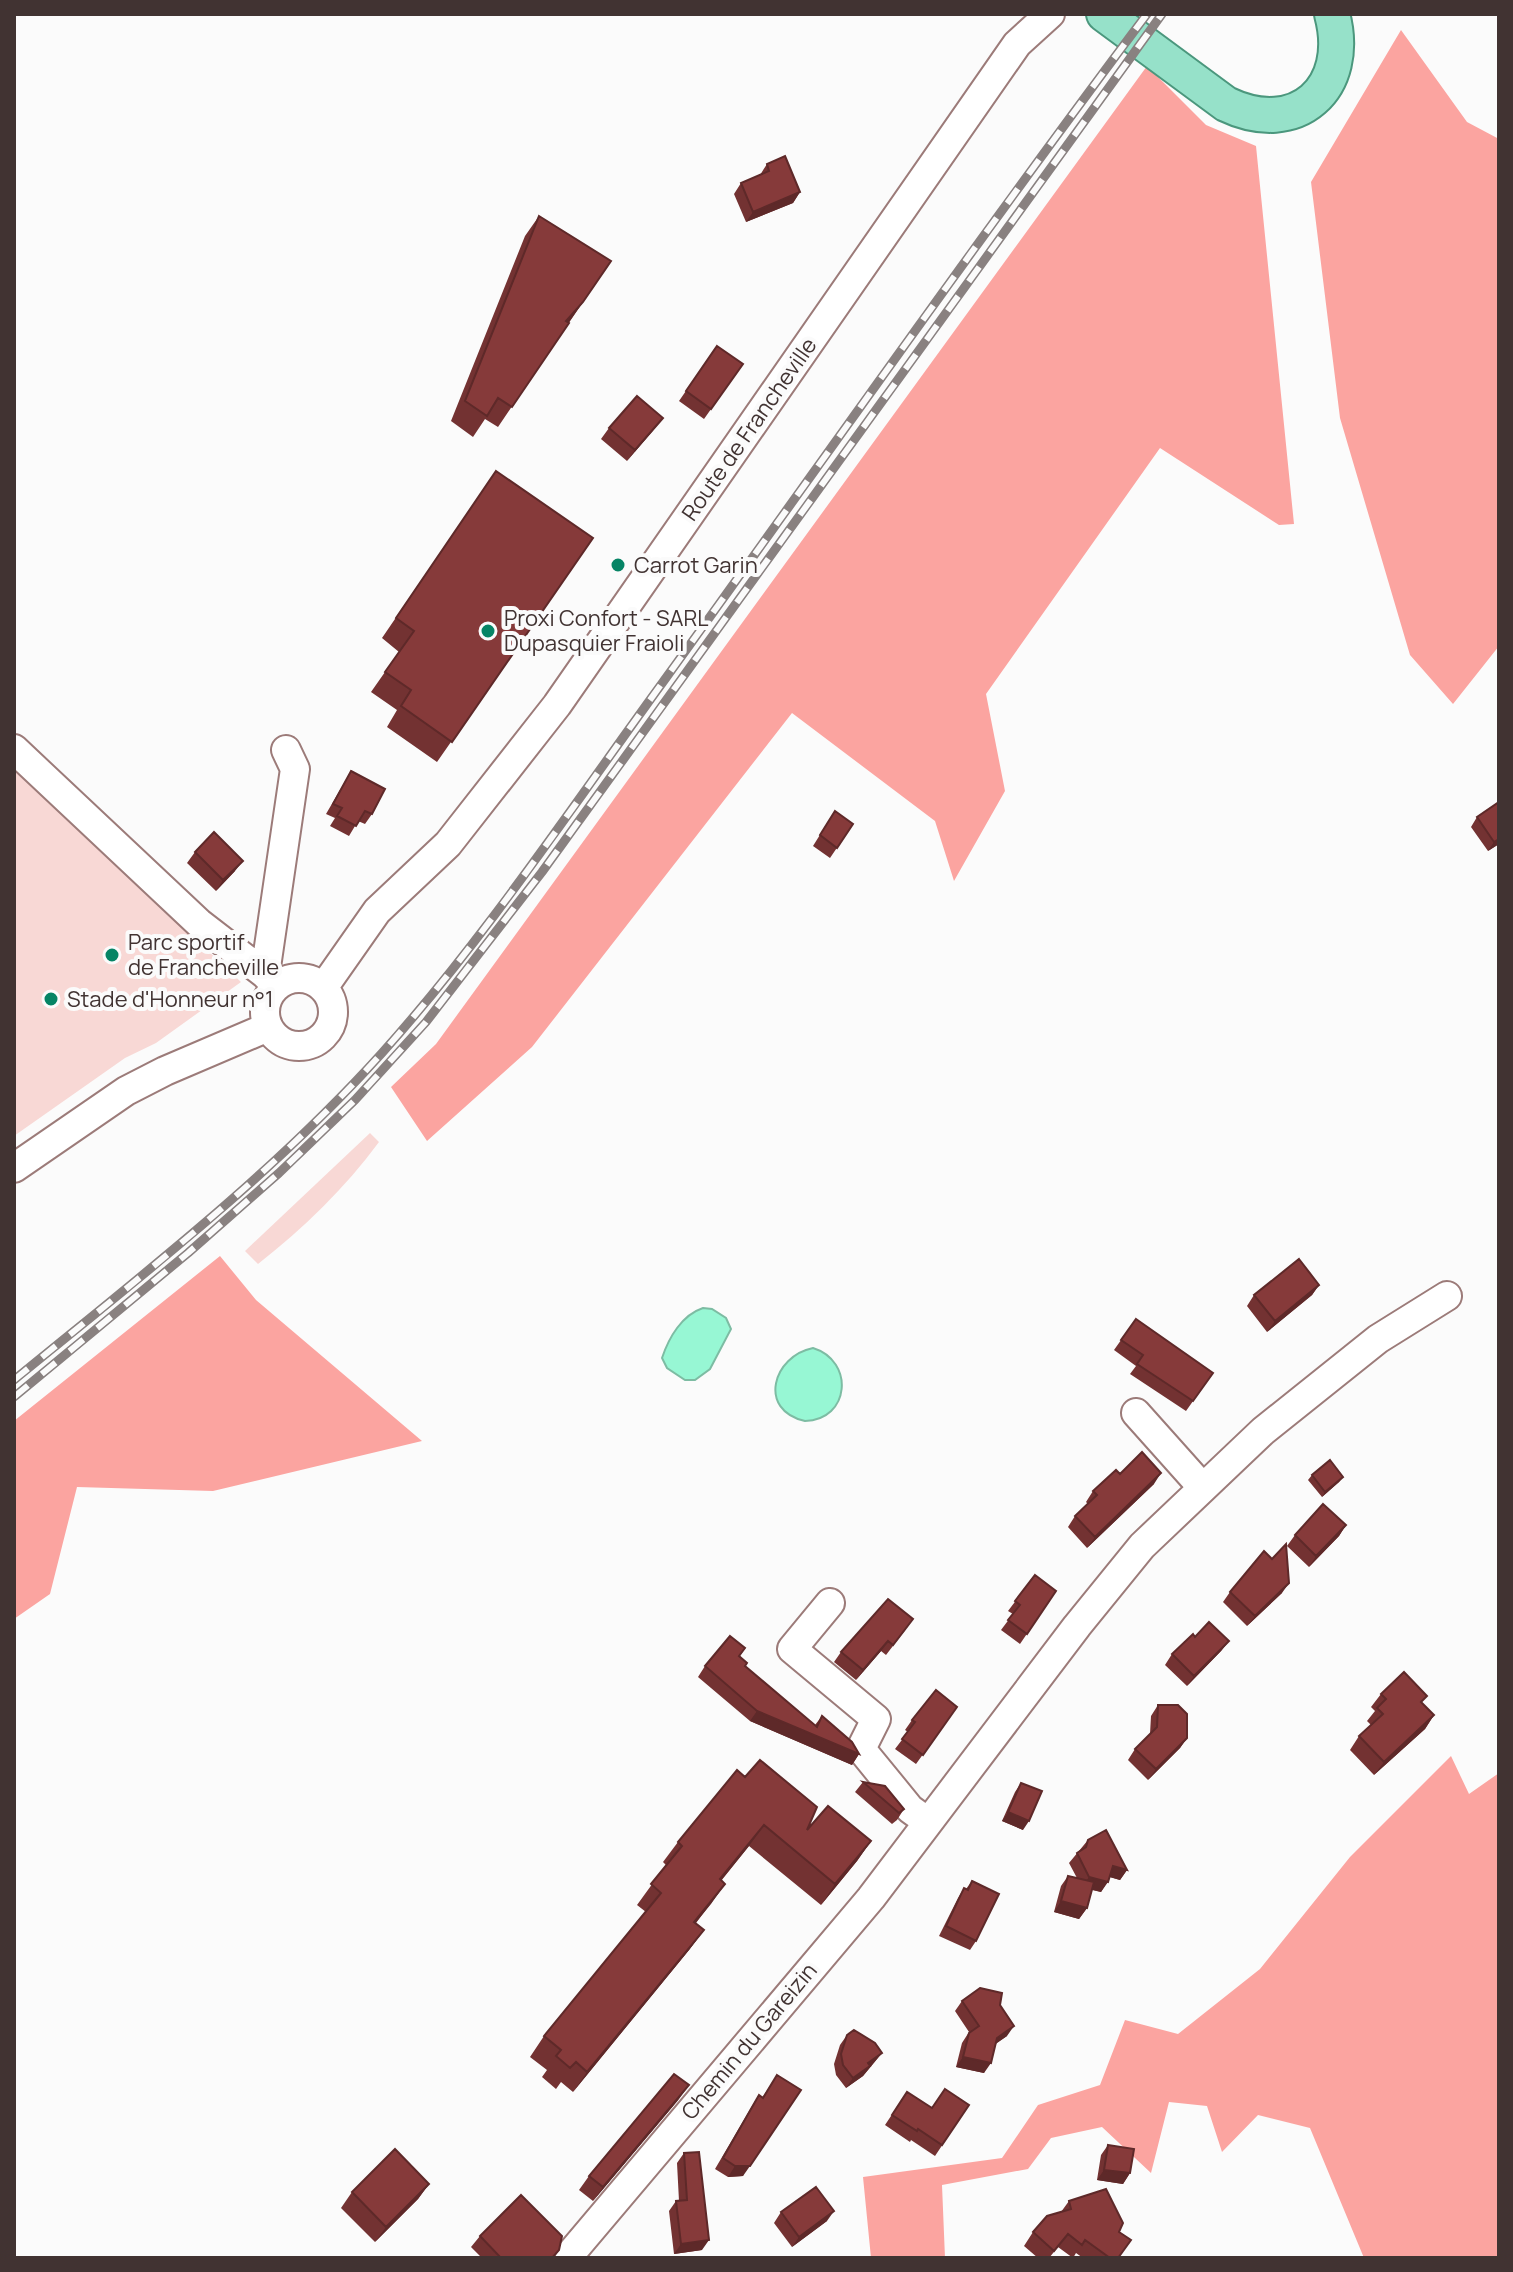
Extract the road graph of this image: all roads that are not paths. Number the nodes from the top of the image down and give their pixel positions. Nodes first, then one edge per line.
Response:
1 (1050, 14) edge
2 (1104, 14) edge
3 (1332, 14) edge
4 (14, 749) edge
5 (286, 750) dead end
6 (271, 980) junction
7 (323, 988) junction
8 (268, 1027) junction
9 (14, 1168) edge
10 (1447, 1296) dead end
11 (1136, 1413) dead end
12 (1203, 1488) junction
13 (830, 1603) dead end
14 (928, 1822) junction
15 (567, 2258) edge

1 - 7 street, Route de Francheville
2 - 3 main road
4 - 6 street
5 - 6 street
6 - 7 street
6 - 8 street
7 - 8 street
8 - 9 street
10 - 12 street, Chemin du Gareizin
11 - 12 street
12 - 14 street, Chemin du Gareizin
13 - 14 street
14 - 15 street, Chemin du Gareizin

